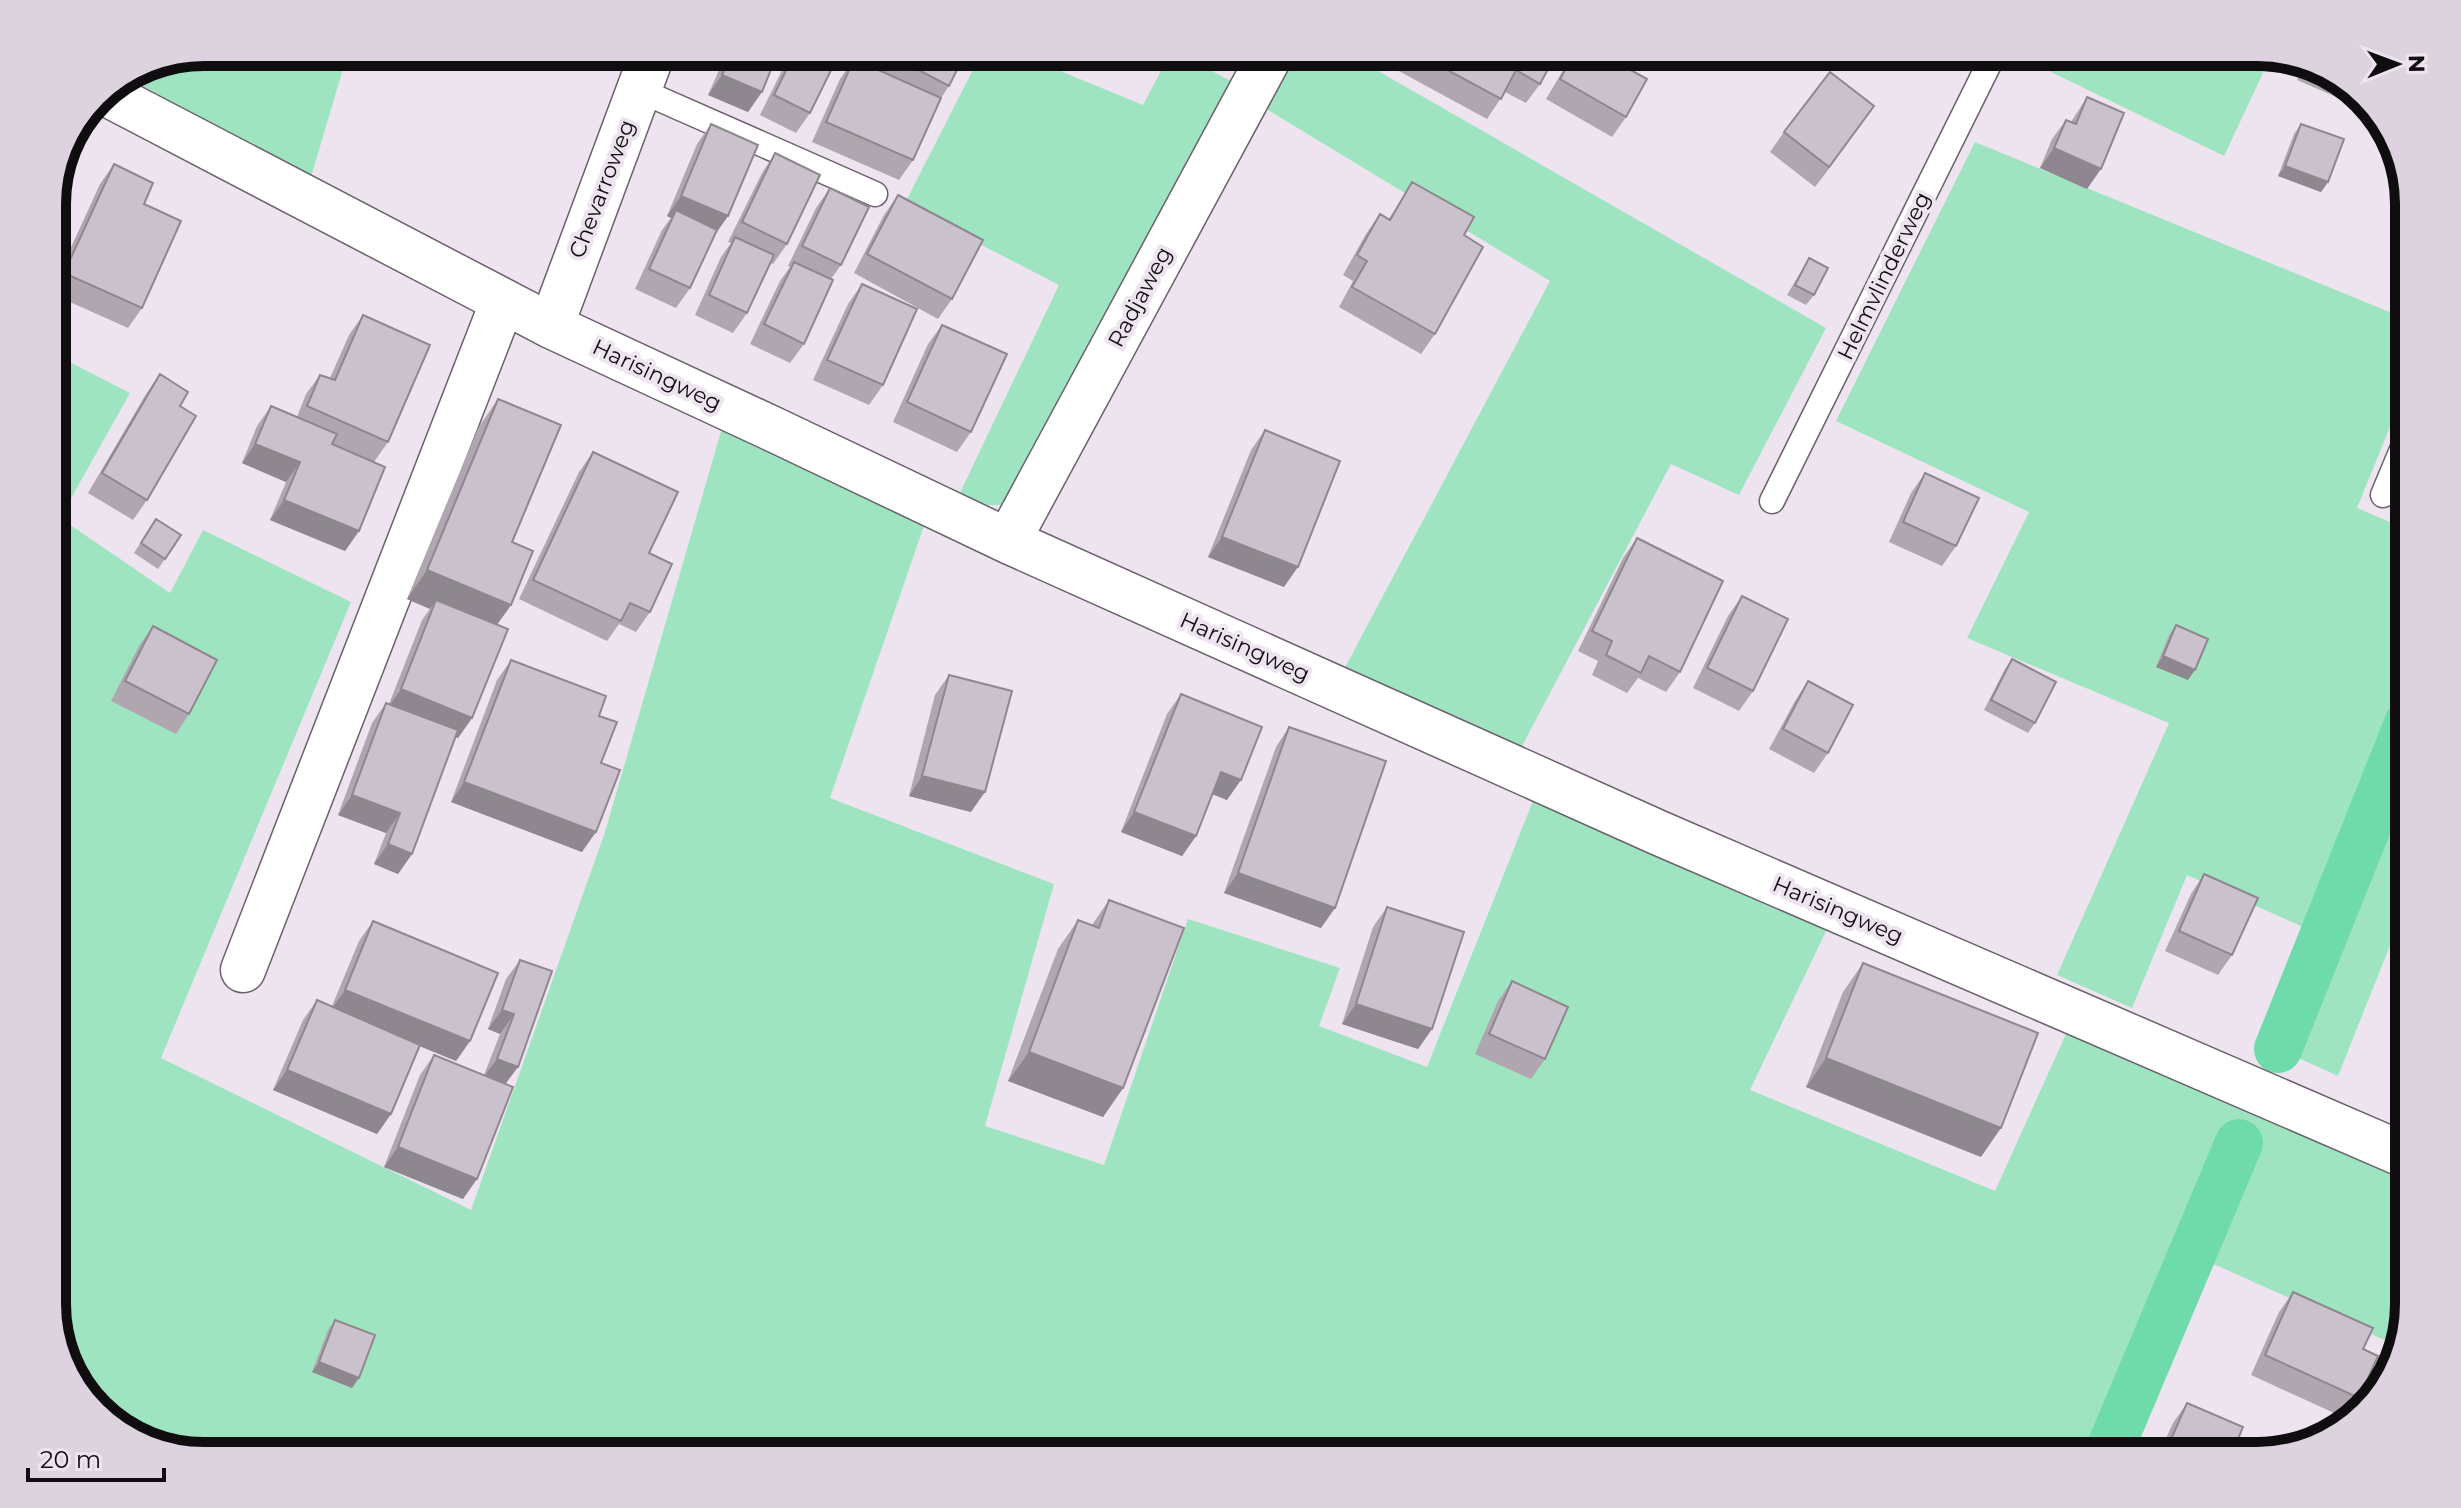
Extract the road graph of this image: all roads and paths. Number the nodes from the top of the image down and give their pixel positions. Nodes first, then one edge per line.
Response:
1 (1264, 66) edge
2 (1988, 66) edge
3 (646, 71) edge
4 (115, 98) edge
5 (875, 194) dead end
6 (503, 301) junction
7 (551, 326) junction
8 (2395, 466) edge
9 (2383, 495) dead end
10 (1772, 501) dead end
11 (1008, 541) junction
12 (243, 970) dead end
13 (2395, 1151) edge

1 - 11 street, Radjaweg
2 - 10 lane, Helmvlinderweg
3 - 5 lane
3 - 7 street, Chevarroweg
4 - 6 street, Harisingweg
6 - 7 street, Harisingweg
6 - 12 street
7 - 11 street, Harisingweg
8 - 9 lane
11 - 13 street, Harisingweg

